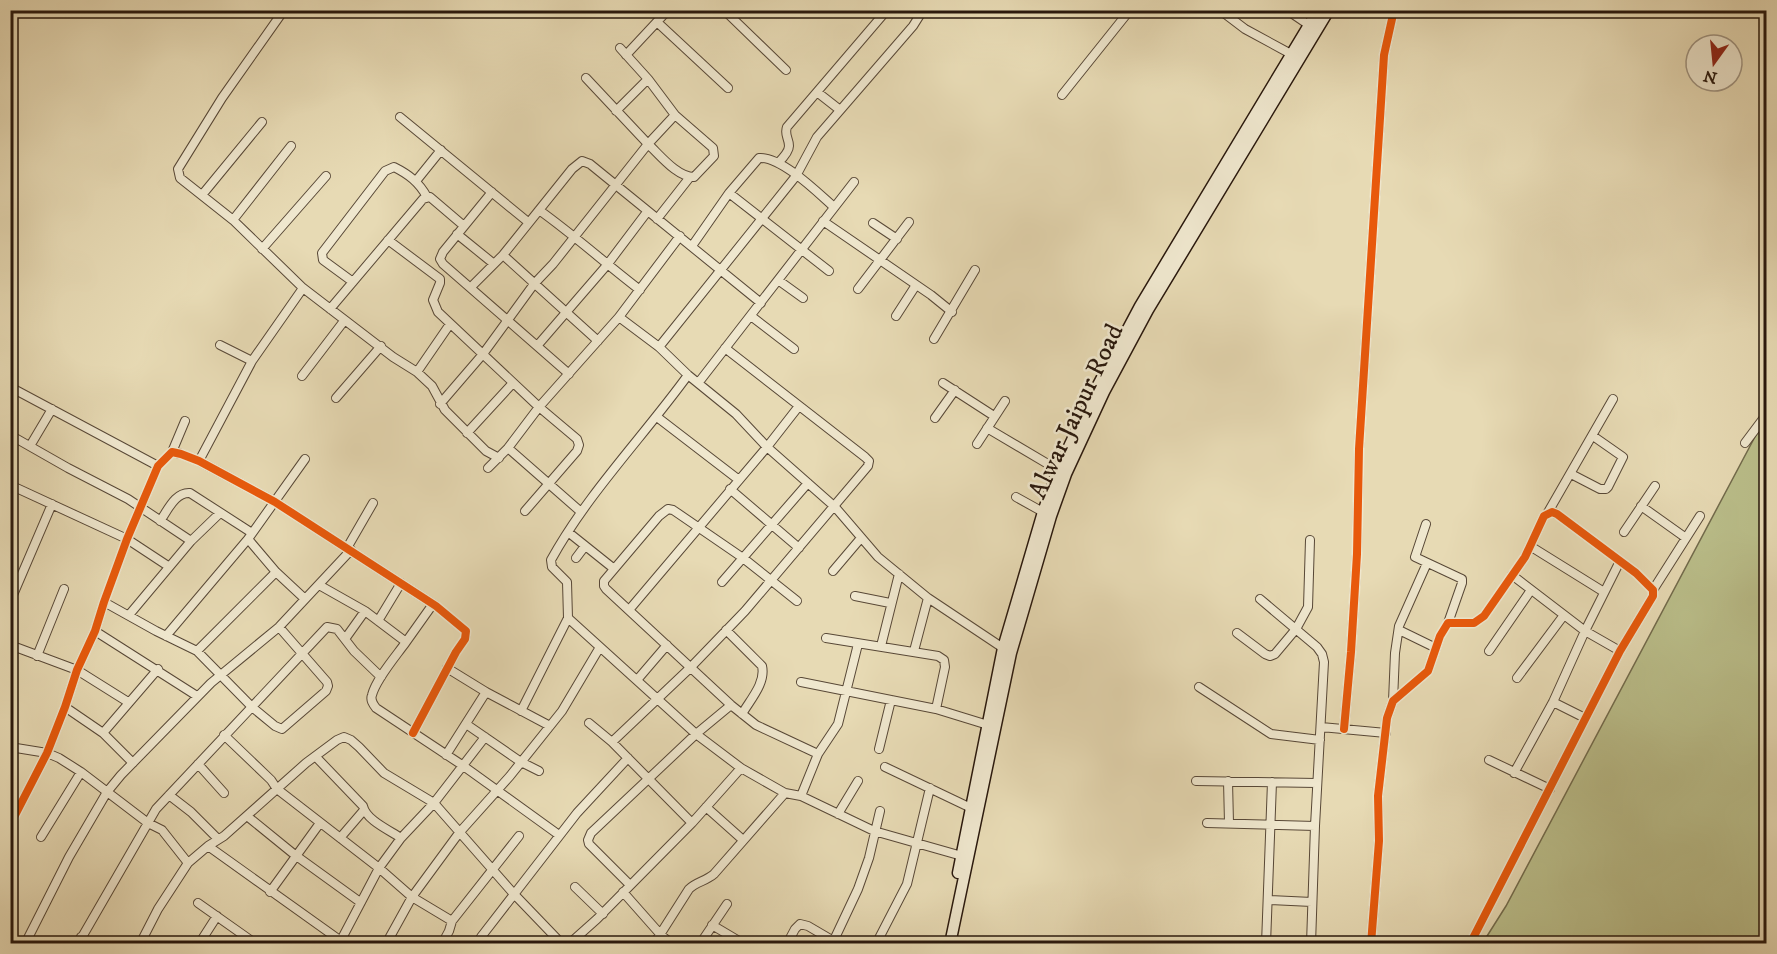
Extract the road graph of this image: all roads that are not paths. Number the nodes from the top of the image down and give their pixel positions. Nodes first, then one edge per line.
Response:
1 (284, 10) edge
2 (668, 10) edge
3 (724, 10) edge
4 (887, 10) edge
5 (923, 10) edge
6 (1130, 10) edge
7 (1220, 10) edge
8 (1287, 10) edge
9 (1318, 10) edge
10 (1329, 10) edge
11 (1394, 10) edge
12 (657, 22) junction
13 (1309, 25) junction
14 (1302, 46) junction
15 (1291, 54) junction
16 (786, 70) dead end
17 (586, 78) dead end
18 (648, 79) junction
19 (728, 88) dead end
20 (817, 92) junction
21 (1062, 95) dead end
22 (840, 110) junction
23 (616, 111) junction
24 (675, 115) junction
25 (400, 117) dead end
26 (262, 122) dead end
27 (648, 144) junction
28 (291, 146) dead end
29 (441, 150) junction
30 (778, 163) junction
31 (326, 176) dead end
32 (796, 176) junction
33 (690, 177) junction
34 (416, 181) junction
35 (854, 182) dead end
36 (615, 186) junction
37 (492, 192) junction
38 (729, 194) junction
39 (202, 195) junction
40 (426, 197) junction
41 (834, 207) junction
42 (539, 210) junction
43 (647, 212) junction
44 (761, 218) junction
45 (657, 219) junction
46 (233, 220) junction
47 (823, 221) junction
48 (528, 222) junction
49 (909, 222) dead end
50 (873, 223) dead end
51 (464, 226) junction
52 (458, 234) junction
53 (575, 236) junction
54 (680, 236) junction
55 (897, 239) junction
56 (388, 240) junction
57 (692, 246) junction
58 (801, 248) junction
59 (262, 249) junction
60 (503, 255) junction
61 (880, 261) junction
62 (495, 264) junction
63 (607, 265) junction
64 (721, 270) junction
65 (975, 270) dead end
66 (829, 271) dead end
67 (778, 280) junction
68 (353, 282) junction
69 (534, 284) junction
70 (916, 285) junction
71 (471, 287) junction
72 (303, 288) junction
73 (858, 289) dead end
74 (640, 290) junction
75 (803, 298) dead end
76 (761, 303) junction
77 (330, 309) junction
78 (565, 312) junction
79 (952, 312) junction
80 (751, 316) junction
81 (896, 316) dead end
82 (619, 317) junction
83 (344, 321) junction
84 (507, 321) junction
85 (450, 324) junction
86 (934, 339) dead end
87 (598, 342) junction
88 (220, 345) dead end
89 (381, 346) junction
90 (537, 346) junction
91 (659, 347) junction
92 (725, 348) junction
93 (794, 349) dead end
94 (483, 354) junction
95 (252, 360) junction
96 (417, 372) junction
97 (569, 374) junction
98 (688, 375) junction
99 (302, 376) dead end
100 (699, 382) junction
101 (513, 383) junction
102 (944, 383) dead end
103 (10, 387) edge
104 (955, 390) junction
105 (336, 398) dead end
106 (1613, 399) dead end
107 (1005, 401) dead end
108 (440, 404) junction
109 (799, 406) junction
110 (539, 407) junction
111 (52, 409) junction
112 (1767, 415) edge
113 (994, 416) junction
114 (657, 417) junction
115 (935, 418) dead end
116 (185, 421) dead end
117 (987, 428) junction
118 (467, 433) junction
119 (10, 435) edge
120 (1593, 435) junction
121 (1745, 443) dead end
122 (977, 444) dead end
123 (30, 446) junction
124 (767, 447) junction
125 (508, 448) junction
126 (172, 453) junction
127 (498, 458) junction
128 (304, 459) dead end
129 (199, 461) junction
130 (158, 466) junction
131 (489, 468) dead end
132 (1058, 470) junction
133 (1571, 474) junction
134 (738, 480) junction
135 (808, 483) junction
136 (549, 484) junction
137 (10, 485) edge
138 (1655, 486) dead end
139 (730, 489) junction
140 (1016, 497) dead end
141 (275, 502) junction
142 (373, 503) dead end
143 (52, 504) junction
144 (1641, 506) junction
145 (835, 507) junction
146 (142, 509) junction
147 (525, 511) dead end
148 (581, 512) junction
149 (1043, 512) junction
150 (220, 513) junction
151 (1547, 514) junction
152 (1700, 516) dead end
153 (160, 521) junction
154 (1426, 524) dead end
155 (771, 526) junction
156 (699, 528) junction
157 (568, 532) junction
158 (1624, 532) dead end
159 (250, 536) junction
160 (861, 538) junction
161 (1686, 538) junction
162 (127, 539) junction
163 (1310, 540) dead end
164 (191, 541) junction
165 (585, 546) junction
166 (1530, 546) junction
167 (799, 548) junction
168 (349, 549) junction
169 (576, 558) dead end
170 (743, 558) junction
171 (1620, 561) junction
172 (1427, 563) junction
173 (168, 566) junction
174 (613, 568) junction
175 (833, 571) dead end
176 (276, 572) junction
177 (899, 574) junction
178 (1512, 575) junction
179 (770, 581) junction
180 (722, 582) dead end
181 (401, 583) junction
182 (319, 585) junction
183 (64, 589) dead end
184 (1531, 590) junction
185 (1653, 590) junction
186 (1604, 592) junction
187 (855, 596) dead end
188 (928, 598) junction
189 (305, 599) junction
190 (1260, 599) dead end
191 (797, 601) dead end
192 (10, 602) edge
193 (104, 602) junction
194 (890, 603) junction
195 (433, 604) junction
196 (629, 610) junction
197 (365, 611) junction
198 (129, 615) junction
199 (1564, 615) junction
200 (568, 618) junction
201 (378, 621) junction
202 (1448, 623) junction
203 (279, 627) junction
204 (1296, 628) junction
205 (726, 630) junction
206 (1399, 630) junction
207 (95, 631) junction
208 (1585, 631) junction
209 (1237, 633) dead end
210 (166, 636) junction
211 (826, 638) dead end
212 (345, 639) junction
213 (406, 642) junction
214 (858, 644) junction
215 (10, 645) edge
216 (667, 645) junction
217 (880, 646) junction
218 (600, 647) junction
219 (1003, 648) junction
220 (1436, 648) junction
221 (197, 651) junction
222 (914, 651) junction
223 (1489, 651) dead end
224 (1620, 651) junction
225 (302, 655) junction
226 (38, 656) junction
227 (447, 668) junction
228 (690, 668) junction
229 (158, 669) junction
230 (77, 670) junction
231 (220, 675) junction
232 (381, 678) junction
233 (1517, 678) dead end
234 (637, 680) junction
235 (801, 682) dead end
236 (1199, 687) dead end
237 (486, 692) junction
238 (846, 692) junction
239 (197, 696) junction
240 (657, 699) junction
241 (891, 700) junction
242 (1393, 701) junction
243 (128, 702) junction
244 (1553, 702) junction
245 (731, 705) junction
246 (65, 707) junction
247 (252, 707) junction
248 (936, 709) junction
249 (521, 711) junction
250 (742, 714) junction
251 (1586, 717) junction
252 (590, 723) dead end
253 (466, 724) junction
254 (988, 724) junction
255 (550, 726) junction
256 (1321, 727) junction
257 (1344, 729) junction
258 (103, 733) junction
259 (414, 733) junction
260 (1386, 733) junction
261 (696, 734) junction
262 (224, 735) junction
263 (485, 737) junction
264 (1320, 740) junction
265 (612, 742) junction
266 (10, 747) edge
267 (879, 749) dead end
268 (46, 753) junction
269 (818, 754) junction
270 (446, 755) junction
271 (316, 757) junction
272 (628, 758) junction
273 (1489, 760) dead end
274 (521, 762) junction
275 (133, 763) junction
276 (198, 764) junction
277 (462, 765) junction
278 (885, 767) dead end
279 (741, 768) junction
280 (539, 771) dead end
281 (81, 772) junction
282 (1515, 773) junction
283 (647, 779) junction
284 (858, 781) dead end
285 (1196, 781) dead end
286 (1228, 781) junction
287 (1272, 782) junction
288 (1317, 783) junction
289 (930, 788) junction
290 (277, 789) junction
291 (496, 789) junction
292 (1550, 789) junction
293 (107, 792) junction
294 (224, 793) dead end
295 (785, 793) junction
296 (170, 795) junction
297 (801, 796) junction
298 (434, 803) junction
299 (706, 807) junction
300 (971, 808) junction
301 (364, 810) junction
302 (880, 811) dead end
303 (837, 814) junction
304 (247, 816) junction
305 (148, 823) junction
306 (320, 823) junction
307 (692, 823) junction
308 (1208, 823) dead end
309 (1229, 823) junction
310 (10, 825) edge
311 (1271, 825) junction
312 (1315, 826) junction
313 (874, 831) junction
314 (459, 833) junction
315 (559, 835) junction
316 (519, 836) dead end
317 (41, 837) dead end
318 (340, 838) junction
319 (401, 838) junction
320 (218, 839) junction
321 (743, 840) junction
322 (917, 842) junction
323 (208, 846) junction
324 (295, 855) junction
325 (962, 856) junction
326 (188, 863) junction
327 (379, 868) junction
328 (493, 868) junction
329 (630, 885) junction
330 (575, 887) dead end
331 (270, 892) junction
332 (623, 892) junction
333 (513, 893) junction
334 (412, 897) junction
335 (1268, 900) junction
336 (360, 902) junction
337 (1312, 902) junction
338 (198, 903) dead end
339 (727, 904) dead end
340 (603, 914) junction
341 (217, 916) junction
342 (452, 921) junction
343 (712, 925) junction
344 (661, 935) junction
345 (481, 937) dead end
346 (79, 940) edge
347 (340, 942) edge
348 (836, 942) edge
349 (25, 944) edge
350 (92, 944) edge
351 (140, 944) edge
352 (199, 944) edge
353 (256, 944) edge
354 (386, 944) edge
355 (441, 944) edge
356 (562, 944) edge
357 (569, 944) edge
358 (654, 944) edge
359 (672, 944) edge
360 (700, 944) edge
361 (744, 944) edge
362 (787, 944) edge
363 (876, 944) edge
364 (943, 944) edge
365 (950, 944) edge
366 (1266, 944) edge
367 (1311, 944) edge
368 (1371, 944) edge
369 (1470, 944) edge

1 - 39 street
2 - 12 street
3 - 16 street
4 - 20 street
5 - 22 street
6 - 21 street
7 - 15 street
8 - 13 street
9 - 13 main road, Alwar Jaipur Road
10 - 14 main road, Alwar Jaipur Road
11 - 257 street
12 - 18 street
12 - 19 street
13 - 14 main road, Alwar Jaipur Road
14 - 15 main road, Alwar Jaipur Road
14 - 365 main road, Alwar Jaipur Road
15 - 132 main road, Alwar Jaipur Road
17 - 23 street
18 - 23 street
18 - 24 street
20 - 22 street
20 - 30 street
22 - 32 street
23 - 27 street
24 - 27 street
24 - 33 street
25 - 29 street
26 - 39 street
27 - 33 street
27 - 36 street
28 - 46 street
29 - 34 street
29 - 37 street
30 - 32 street
30 - 38 street
31 - 59 street
32 - 41 street
32 - 44 street
33 - 45 street
34 - 40 street
34 - 68 street
35 - 41 street
36 - 42 street
36 - 43 street
36 - 53 street
37 - 48 street
37 - 51 street
38 - 44 street
38 - 57 street
39 - 46 street
40 - 51 street
40 - 56 street
41 - 47 street
42 - 48 street
42 - 53 street
43 - 45 street
43 - 63 street
44 - 58 street
44 - 64 street
45 - 54 street
46 - 59 street
47 - 58 street
47 - 61 street
48 - 60 street
49 - 55 street
50 - 55 street
51 - 52 street
52 - 62 street
52 - 71 street
53 - 63 street
53 - 69 street
54 - 57 street
54 - 74 street
55 - 61 street
56 - 68 street
56 - 85 street
57 - 64 street
58 - 66 street
58 - 67 street
59 - 72 street
60 - 62 street
60 - 69 street
61 - 70 street
61 - 73 street
62 - 71 street
63 - 74 street
63 - 78 street
64 - 76 street
64 - 91 street
65 - 79 street
67 - 75 street
67 - 76 street
68 - 77 street
69 - 78 street
69 - 84 street
70 - 79 street
70 - 81 street
71 - 84 street
72 - 77 street
72 - 95 street
74 - 82 street
76 - 80 street
77 - 83 street
78 - 87 street
78 - 90 street
79 - 86 street
80 - 92 street
80 - 93 street
82 - 87 street
82 - 91 street
83 - 89 street
83 - 99 street
84 - 90 street
84 - 94 street
85 - 94 street
85 - 96 street
87 - 97 street
88 - 95 street
89 - 96 street
89 - 105 street
90 - 97 street
91 - 98 street
92 - 100 street
92 - 109 street
94 - 101 street
94 - 108 street
95 - 129 street
96 - 108 street
97 - 110 street
98 - 100 street
98 - 114 street
100 - 124 street
101 - 110 street
101 - 118 street
102 - 104 street
103 - 111 street
104 - 113 street
104 - 115 street
106 - 120 street
107 - 113 street
108 - 118 street
109 - 124 street
109 - 145 street
110 - 125 street
110 - 136 street
111 - 123 street
111 - 130 street
112 - 121 street
113 - 117 street
114 - 134 street
114 - 148 street
116 - 126 street
117 - 122 street
117 - 132 street
118 - 127 street
119 - 123 street
120 - 133 street
120 - 133 street
123 - 146 street
124 - 134 street
124 - 135 street
125 - 127 street
125 - 136 street
126 - 129 street
126 - 130 street
127 - 131 street
128 - 141 street
129 - 141 street
130 - 146 street
132 - 149 main road, Alwar Jaipur Road
133 - 151 street
134 - 139 street
135 - 145 street
135 - 155 street
136 - 147 street
136 - 148 street
137 - 143 street
138 - 144 street
139 - 155 street
139 - 156 street
140 - 149 street
141 - 159 street
141 - 168 street
142 - 168 street
143 - 162 street
143 - 192 street
144 - 158 street
144 - 161 street
145 - 160 street
145 - 167 street
146 - 153 street
146 - 162 street
148 - 157 street
149 - 219 main road, Alwar Jaipur Road
150 - 153 street
150 - 159 street
150 - 164 street
151 - 166 street
151 - 171 street
152 - 161 street
153 - 164 street
154 - 172 street
155 - 167 street
155 - 170 street
156 - 170 street
156 - 174 street
156 - 196 street
157 - 165 street
157 - 200 street
159 - 176 street
159 - 210 street
160 - 175 street
160 - 177 street
161 - 185 street
162 - 173 street
162 - 193 street
163 - 204 street
164 - 173 street
165 - 169 street
165 - 174 street
166 - 178 street
166 - 186 street
167 - 179 street
168 - 181 street
168 - 182 street
170 - 179 street
170 - 180 street
171 - 185 street
171 - 186 street
172 - 202 street
172 - 206 street
173 - 198 street
174 - 196 street
176 - 189 street
176 - 221 street
177 - 188 street
177 - 194 street
178 - 184 street
178 - 202 street
179 - 191 street
179 - 205 street
181 - 195 street
181 - 201 street
182 - 189 street
182 - 197 street
183 - 226 street
184 - 199 street
184 - 223 street
185 - 224 street
186 - 208 street
187 - 194 street
188 - 219 street
188 - 222 street
189 - 203 street
190 - 204 street
193 - 198 street
193 - 207 street
194 - 217 street
195 - 213 street
195 - 227 street
196 - 216 street
197 - 201 street
197 - 212 street
198 - 210 street
199 - 208 street
199 - 233 street
200 - 218 street
200 - 249 street
201 - 213 street
202 - 220 street
203 - 225 street
203 - 231 street
204 - 209 street
204 - 256 street
205 - 228 street
205 - 250 street
206 - 220 street
206 - 242 street
207 - 229 street
207 - 230 street
208 - 224 street
208 - 244 street
210 - 221 street
211 - 214 street
212 - 225 street
212 - 232 street
213 - 232 street
214 - 217 street
214 - 238 street
215 - 226 street
216 - 228 street
216 - 234 street
217 - 222 street
218 - 234 street
218 - 255 street
219 - 254 main road, Alwar Jaipur Road
220 - 242 street
221 - 231 street
222 - 248 street
224 - 251 street
225 - 247 street
225 - 247 street
226 - 230 street
227 - 237 street
227 - 259 street
228 - 240 street
228 - 245 street
229 - 239 street
229 - 243 street
230 - 243 street
230 - 246 street
231 - 239 street
231 - 247 street
232 - 259 street
234 - 240 street
235 - 238 street
236 - 264 street
237 - 249 street
237 - 253 street
238 - 241 street
238 - 269 street
239 - 275 street
240 - 261 street
240 - 265 street
241 - 248 street
241 - 267 street
242 - 260 street
243 - 258 street
244 - 251 street
244 - 282 street
245 - 250 street
245 - 261 street
246 - 258 street
246 - 268 street
247 - 262 street
248 - 254 street
249 - 255 street
250 - 269 street
251 - 292 street
252 - 265 street
253 - 263 street
253 - 270 street
254 - 300 main road, Alwar Jaipur Road
255 - 274 street
256 - 257 street
256 - 264 street
257 - 260 street
258 - 275 street
259 - 270 street
260 - 368 street
261 - 279 street
261 - 283 street
262 - 276 street
262 - 290 street
263 - 274 street
263 - 277 street
264 - 288 street
265 - 272 street
266 - 268 street
268 - 281 street
268 - 310 street
269 - 297 street
270 - 277 street
271 - 290 street
271 - 298 street
271 - 301 street
272 - 283 street
272 - 315 street
273 - 282 street
274 - 280 street
274 - 291 street
275 - 293 street
276 - 294 street
276 - 296 street
277 - 291 street
277 - 298 street
278 - 289 street
279 - 295 street
279 - 299 street
281 - 293 street
281 - 317 street
282 - 292 street
283 - 307 street
283 - 329 street
284 - 303 street
285 - 286 street
286 - 287 street
286 - 309 street
287 - 288 street
287 - 311 street
288 - 312 street
289 - 300 street
289 - 322 street
290 - 304 street
290 - 306 street
291 - 314 street
291 - 315 street
292 - 369 street
293 - 305 street
293 - 349 street
295 - 297 street
295 - 321 street
296 - 305 street
296 - 320 street
297 - 303 street
298 - 314 street
298 - 319 street
299 - 307 street
299 - 321 street
300 - 325 main road, Alwar Jaipur Road
301 - 318 street
301 - 319 street
302 - 313 street
303 - 313 street
304 - 320 street
304 - 324 street
305 - 326 street
305 - 346 street
306 - 318 street
306 - 324 street
307 - 329 street
308 - 309 street
309 - 311 street
311 - 312 street
311 - 335 street
312 - 337 street
313 - 322 street
313 - 348 street
314 - 328 street
314 - 334 street
315 - 333 street
316 - 328 street
318 - 327 street
319 - 327 street
320 - 323 street
321 - 344 street
322 - 325 street
322 - 363 street
323 - 326 street
323 - 331 street
324 - 331 street
324 - 336 street
325 - 364 main road, Alwar Jaipur Road
326 - 351 street
327 - 334 street
327 - 336 street
328 - 333 street
328 - 342 street
329 - 332 street
330 - 340 street
331 - 347 street
332 - 340 street
332 - 344 street
333 - 345 street
333 - 356 street
334 - 342 street
334 - 354 street
335 - 337 street
335 - 366 street
336 - 347 street
337 - 367 street
338 - 341 street
339 - 343 street
340 - 357 street
341 - 352 street
341 - 353 street
342 - 355 street
343 - 360 street
343 - 361 street
344 - 358 street
344 - 359 street
346 - 350 street
348 - 362 street

